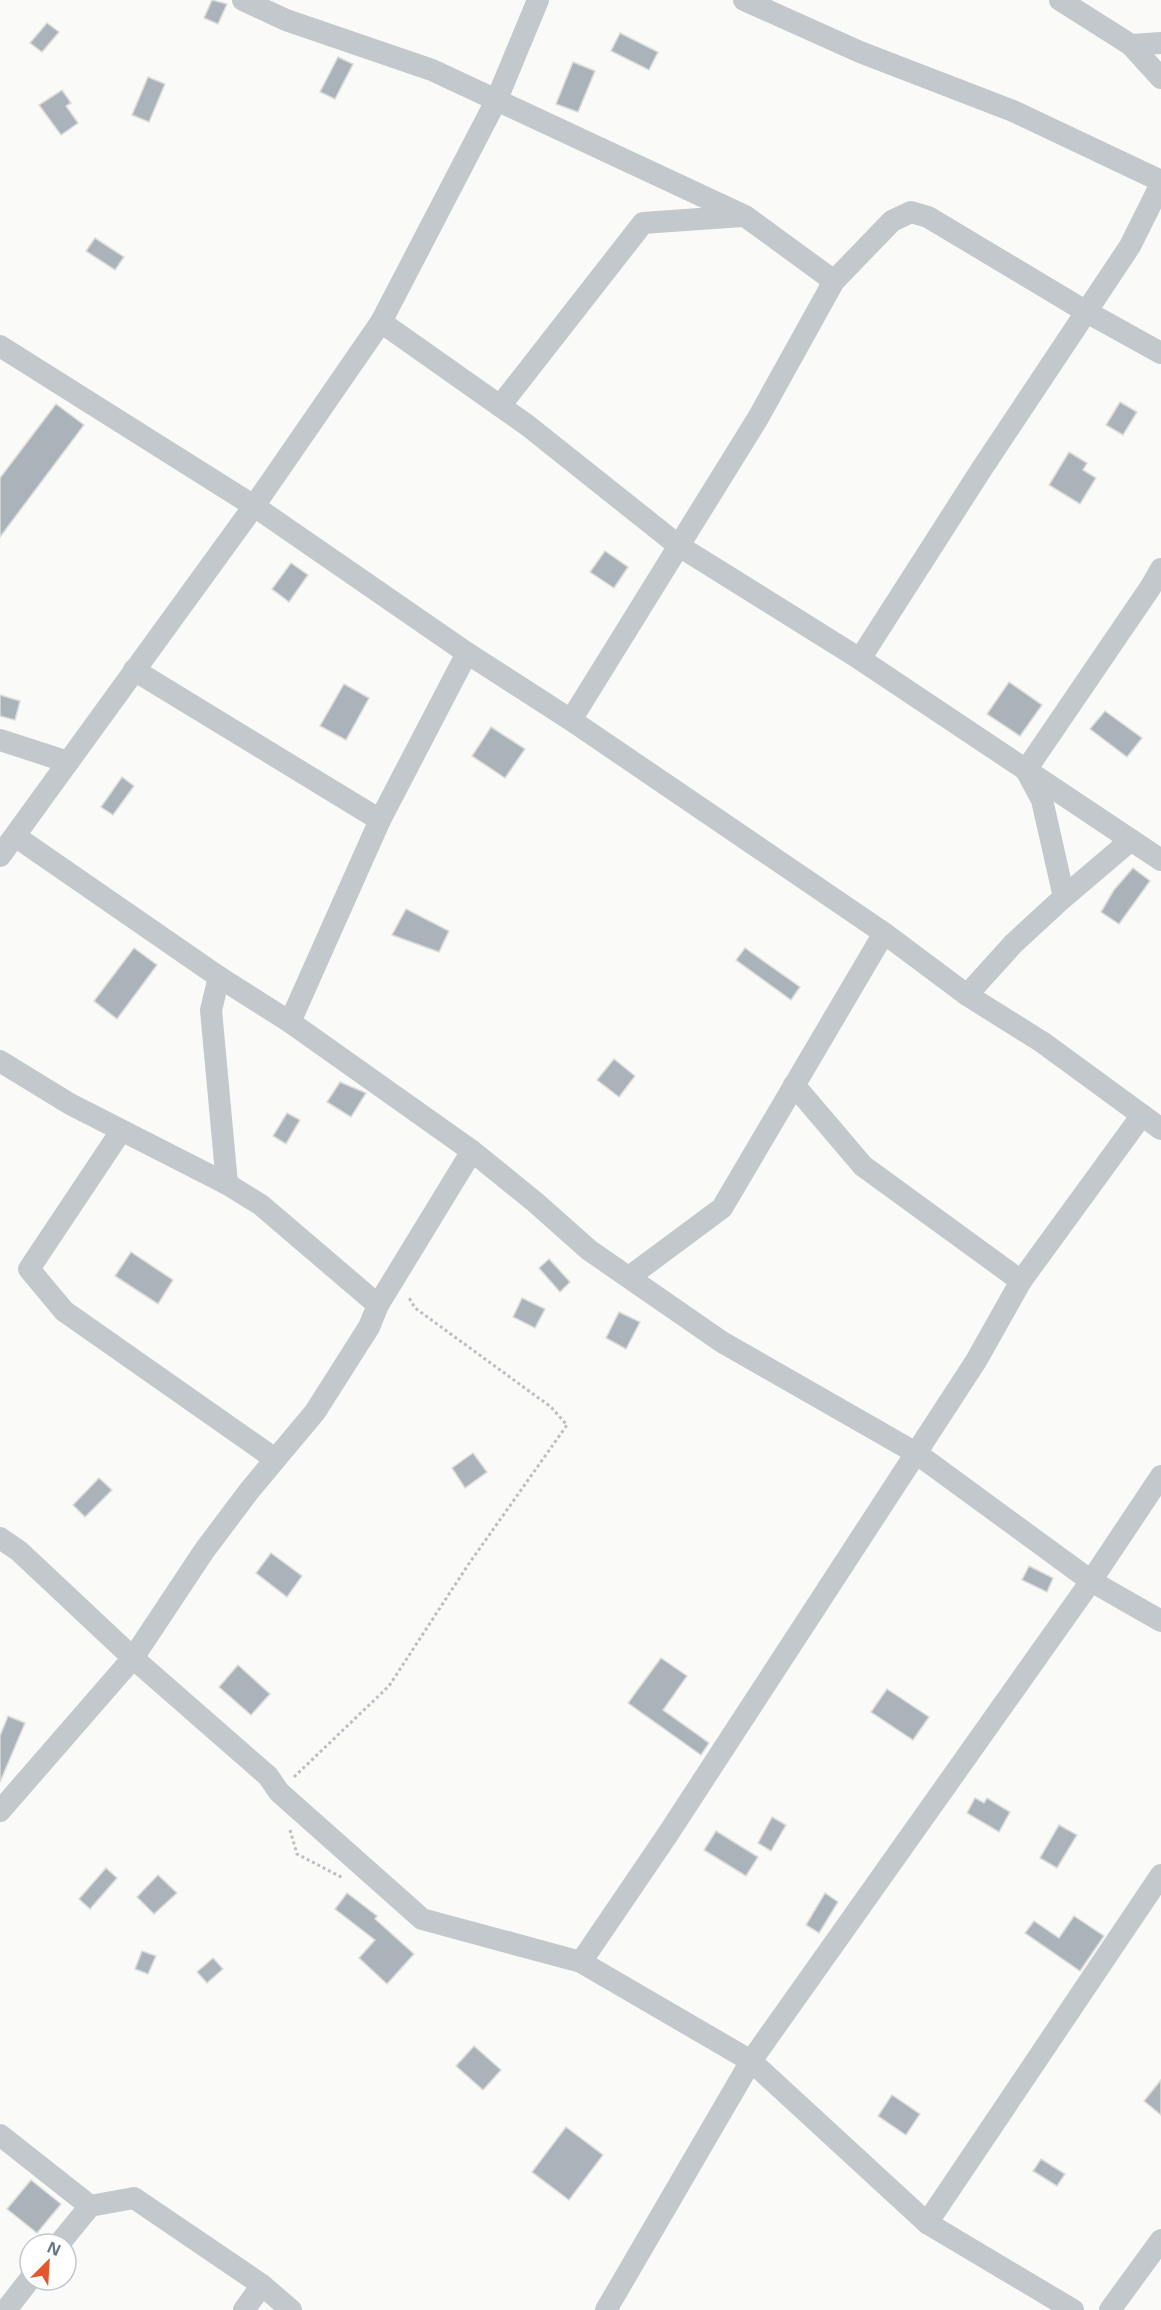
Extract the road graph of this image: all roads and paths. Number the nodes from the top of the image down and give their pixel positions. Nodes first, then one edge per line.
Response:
1 (243, 0) edge
2 (538, 0) edge
3 (744, 0) edge
4 (1060, 0) edge
5 (1161, 43) edge
6 (1131, 45) junction
7 (1161, 78) edge
8 (497, 99) junction
9 (1161, 182) edge
10 (745, 216) junction
11 (834, 281) junction
12 (1085, 311) junction
13 (381, 322) junction
14 (0, 346) edge
15 (1161, 353) edge
16 (500, 406) junction
17 (254, 506) junction
18 (679, 546) junction
19 (1157, 584) edge
20 (467, 653) junction
21 (860, 659) junction
22 (134, 670) junction
23 (571, 720) junction
24 (0, 740) edge
25 (68, 762) junction
26 (1026, 770) junction
27 (380, 820) junction
28 (15, 836) junction
29 (1131, 840) junction
30 (0, 856) edge
31 (1161, 860) edge
32 (1064, 897) junction
33 (884, 933) junction
34 (219, 977) junction
35 (967, 994) junction
36 (290, 1022) junction
37 (0, 1061) edge
38 (794, 1085) junction
39 (1142, 1115) junction
40 (1161, 1129) edge
41 (121, 1131) junction
42 (472, 1151) junction
43 (227, 1184) junction
44 (396, 1277) junction
45 (629, 1277) junction
46 (1021, 1281) junction
47 (378, 1305) junction
48 (916, 1453) junction
49 (275, 1459) junction
50 (1161, 1476) edge
51 (0, 1538) edge
52 (1091, 1581) junction
53 (1161, 1621) edge
54 (133, 1658) junction
55 (279, 1792) junction
56 (1, 1809) edge
57 (288, 1823) dead end
58 (1161, 1875) edge
59 (349, 1881) dead end
60 (581, 1962) junction
61 (751, 2061) junction
62 (0, 2136) edge
63 (90, 2206) junction
64 (927, 2223) junction
65 (69, 2232) edge
66 (1161, 2240) edge
67 (262, 2285) junction
68 (20, 2292) edge
69 (611, 2308) edge
70 (6, 2310) edge
71 (244, 2310) edge
72 (291, 2310) edge
73 (1073, 2310) edge
74 (1110, 2310) edge

1 - 8 street
2 - 8 street
3 - 9 street
4 - 6 street
5 - 6 street
6 - 7 street
8 - 10 street
8 - 13 street
9 - 12 street
10 - 11 street
10 - 16 street
11 - 12 street
11 - 18 street
12 - 15 street
12 - 21 street
13 - 16 street
13 - 17 street
14 - 17 street
16 - 18 street
17 - 20 street
17 - 22 street
18 - 21 street
18 - 23 street
19 - 26 street
20 - 23 street
20 - 27 street
21 - 26 street
22 - 25 street
22 - 27 street
23 - 33 street
24 - 25 street
25 - 28 street
26 - 29 street
26 - 32 street
27 - 36 street
28 - 30 street
28 - 34 street
29 - 31 street
29 - 32 street
32 - 35 street
33 - 35 street
33 - 38 street
34 - 36 street
34 - 43 street
35 - 39 street
36 - 42 street
37 - 41 street
38 - 45 street
38 - 46 street
39 - 40 street
39 - 46 street
41 - 43 street
41 - 49 street
42 - 44 street
42 - 45 street
43 - 47 street
44 - 47 street
44 - 55 path
45 - 48 street
46 - 48 street
47 - 49 street
48 - 52 street
48 - 60 street
49 - 54 street
50 - 52 street
51 - 54 street
52 - 53 street
52 - 61 street
54 - 55 street
54 - 56 street
55 - 60 street
57 - 59 path
58 - 64 street
60 - 61 street
61 - 64 street
61 - 69 street
62 - 63 street
63 - 65 street
63 - 67 street
64 - 73 street
66 - 74 street
67 - 71 street
67 - 72 street
68 - 70 street

